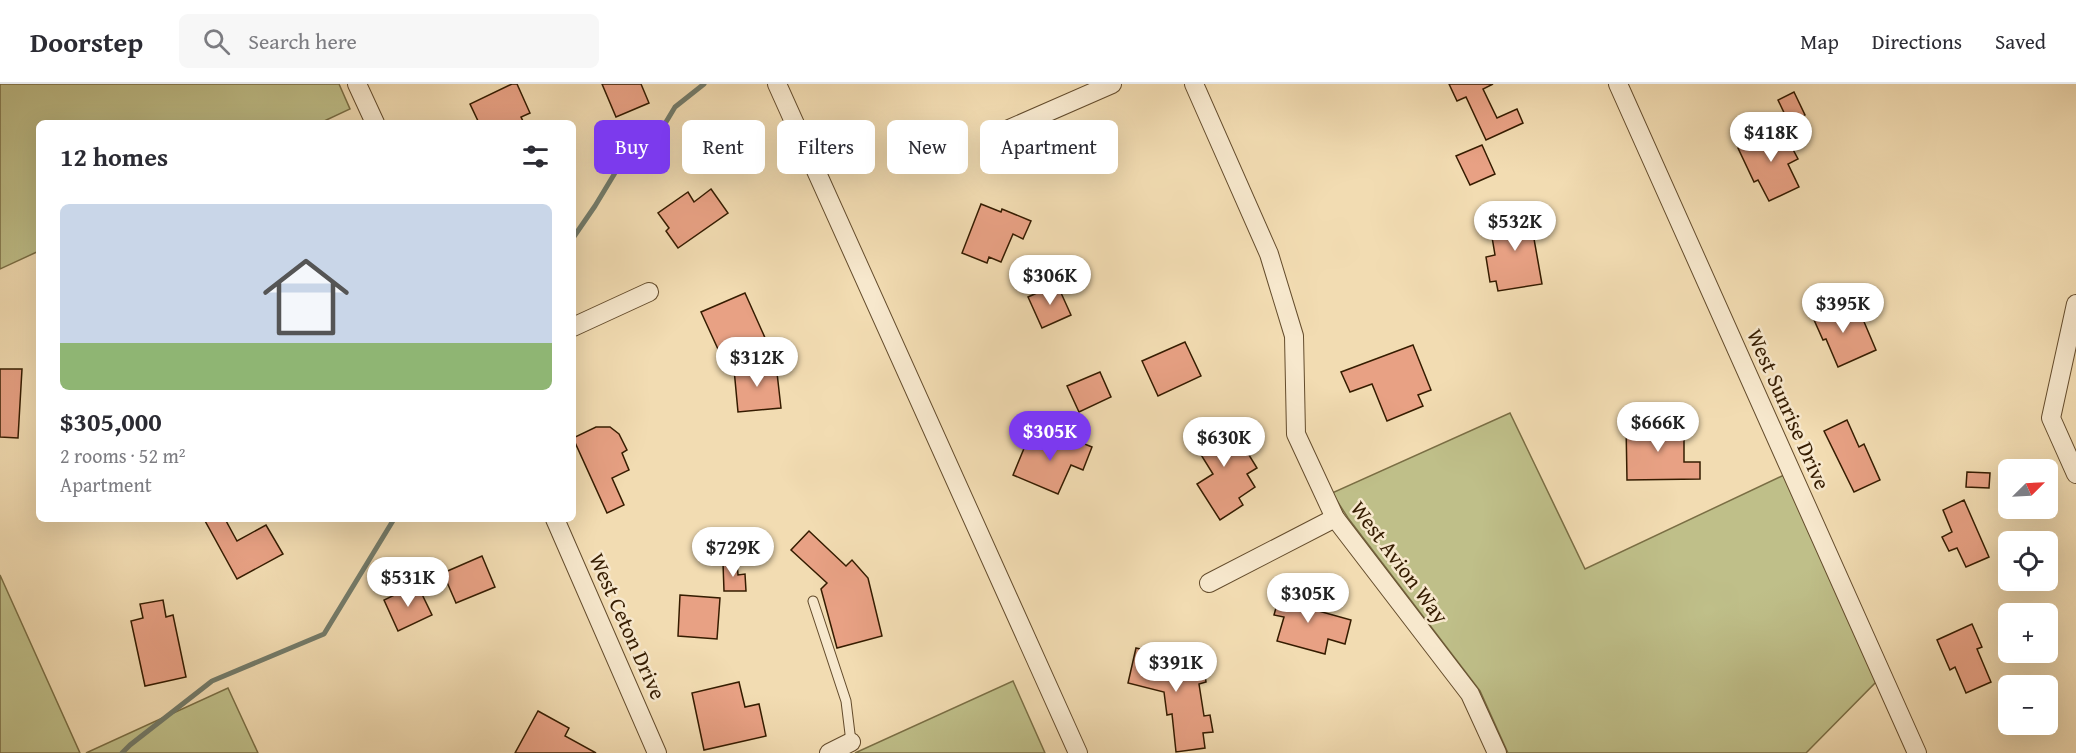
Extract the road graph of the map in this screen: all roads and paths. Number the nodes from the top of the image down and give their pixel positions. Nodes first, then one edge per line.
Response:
1 (357, 84) edge
2 (777, 84) edge
3 (1112, 84) edge
4 (1194, 84) edge
5 (1618, 84) edge
6 (374, 120) edge
7 (1028, 120) edge
8 (648, 292) dead end
9 (2076, 304) edge
10 (576, 326) edge
11 (2076, 474) edge
12 (1335, 518) junction
13 (556, 522) edge
14 (1209, 583) dead end
15 (813, 601) dead end
16 (851, 742) joint
17 (657, 753) edge
18 (829, 753) edge
19 (1078, 753) edge
20 (1497, 753) edge
21 (1917, 753) edge

1 - 6 street
2 - 19 street
3 - 7 street
4 - 12 street, West Avion Way
5 - 21 street, West Sunrise Drive
8 - 10 street
9 - 11 street
12 - 14 street
12 - 20 street, West Avion Way
13 - 17 street, West Ceton Drive
15 - 16 lane
16 - 18 street

